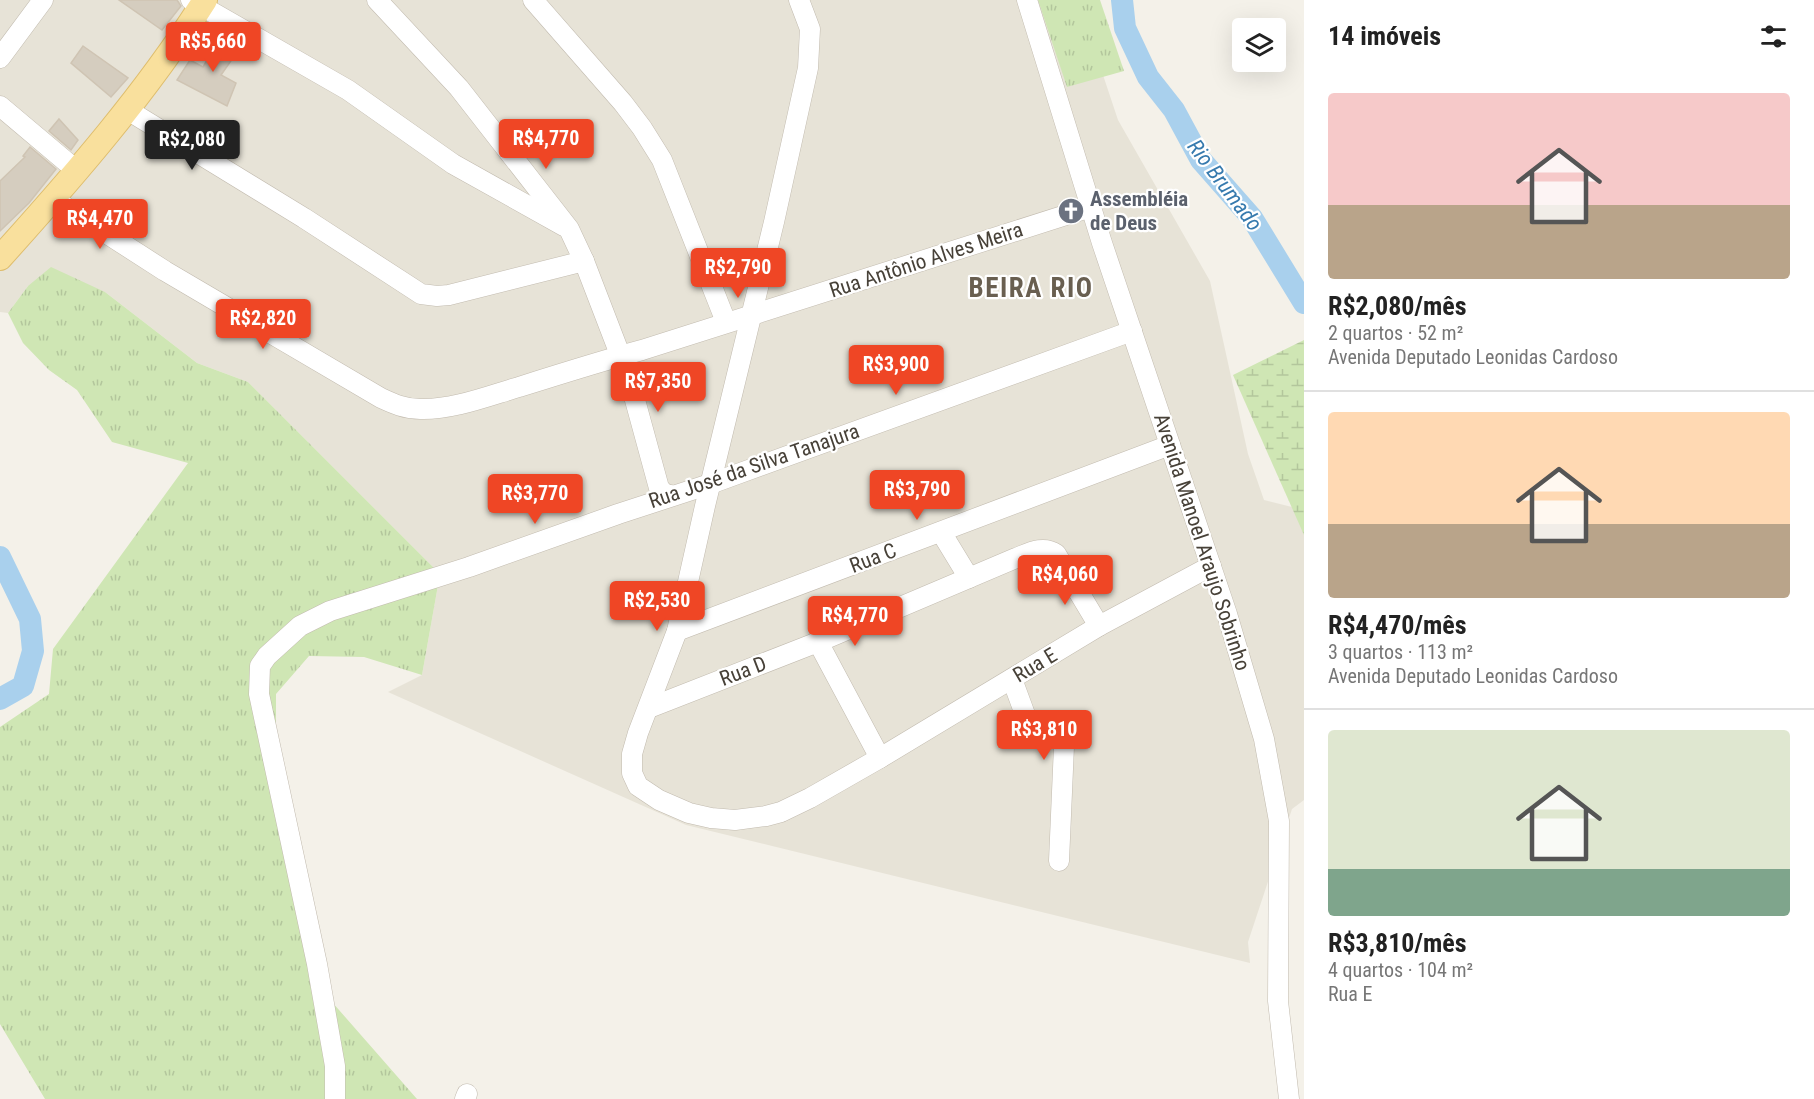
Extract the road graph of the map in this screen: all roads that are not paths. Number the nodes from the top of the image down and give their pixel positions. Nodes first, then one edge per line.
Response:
1 (43, 0) edge
2 (377, 0) edge
3 (533, 0) edge
4 (799, 0) edge
5 (1027, 0) edge
6 (199, 2) edge
7 (0, 58) edge
8 (0, 106) edge
9 (126, 109) junction
10 (76, 170) junction
11 (52, 199) junction
12 (1091, 207) junction
13 (569, 228) junction
14 (0, 258) edge
15 (584, 261) junction
16 (752, 315) junction
17 (726, 322) junction
18 (1132, 331) junction
19 (621, 356) junction
20 (1170, 445) junction
21 (710, 484) junction
22 (671, 495) junction
23 (940, 532) junction
24 (1211, 566) junction
25 (969, 578) junction
26 (1099, 626) junction
27 (677, 631) junction
28 (818, 642) junction
29 (1012, 679) junction
30 (648, 708) junction
31 (880, 758) junction
32 (1059, 861) dead end
33 (335, 1099) edge
34 (1289, 1099) edge

1 - 7 street
2 - 13 street
3 - 17 street
4 - 16 street
5 - 12 street, Avenida Manoel Araujo Sobrinho
6 - 9 main road
6 - 13 street
8 - 10 street
9 - 10 main road
9 - 15 street
10 - 11 main road
11 - 14 main road
11 - 19 street, Rua Antônio Alves Meira
12 - 16 street, Rua Antônio Alves Meira
12 - 18 street, Avenida Manoel Araujo Sobrinho
13 - 15 street
15 - 19 street
16 - 17 street, Rua Antônio Alves Meira
16 - 21 street
17 - 19 street, Rua Antônio Alves Meira
18 - 20 street, Avenida Manoel Araujo Sobrinho
18 - 21 street, Rua José da Silva Tanajura
19 - 22 street
20 - 23 street, Rua C
20 - 24 street, Avenida Manoel Araujo Sobrinho
21 - 22 street, Rua José da Silva Tanajura
21 - 27 street
22 - 33 street, Rua José da Silva Tanajura
23 - 25 street
23 - 27 street, Rua C
24 - 26 street, Rua E
24 - 34 street, Avenida Manoel Araujo Sobrinho
25 - 26 street, Rua D
25 - 28 street, Rua D
26 - 29 street, Rua E
27 - 30 street
28 - 30 street, Rua D
28 - 31 street
29 - 31 street, Rua E
29 - 32 street
30 - 31 street, Rua E

